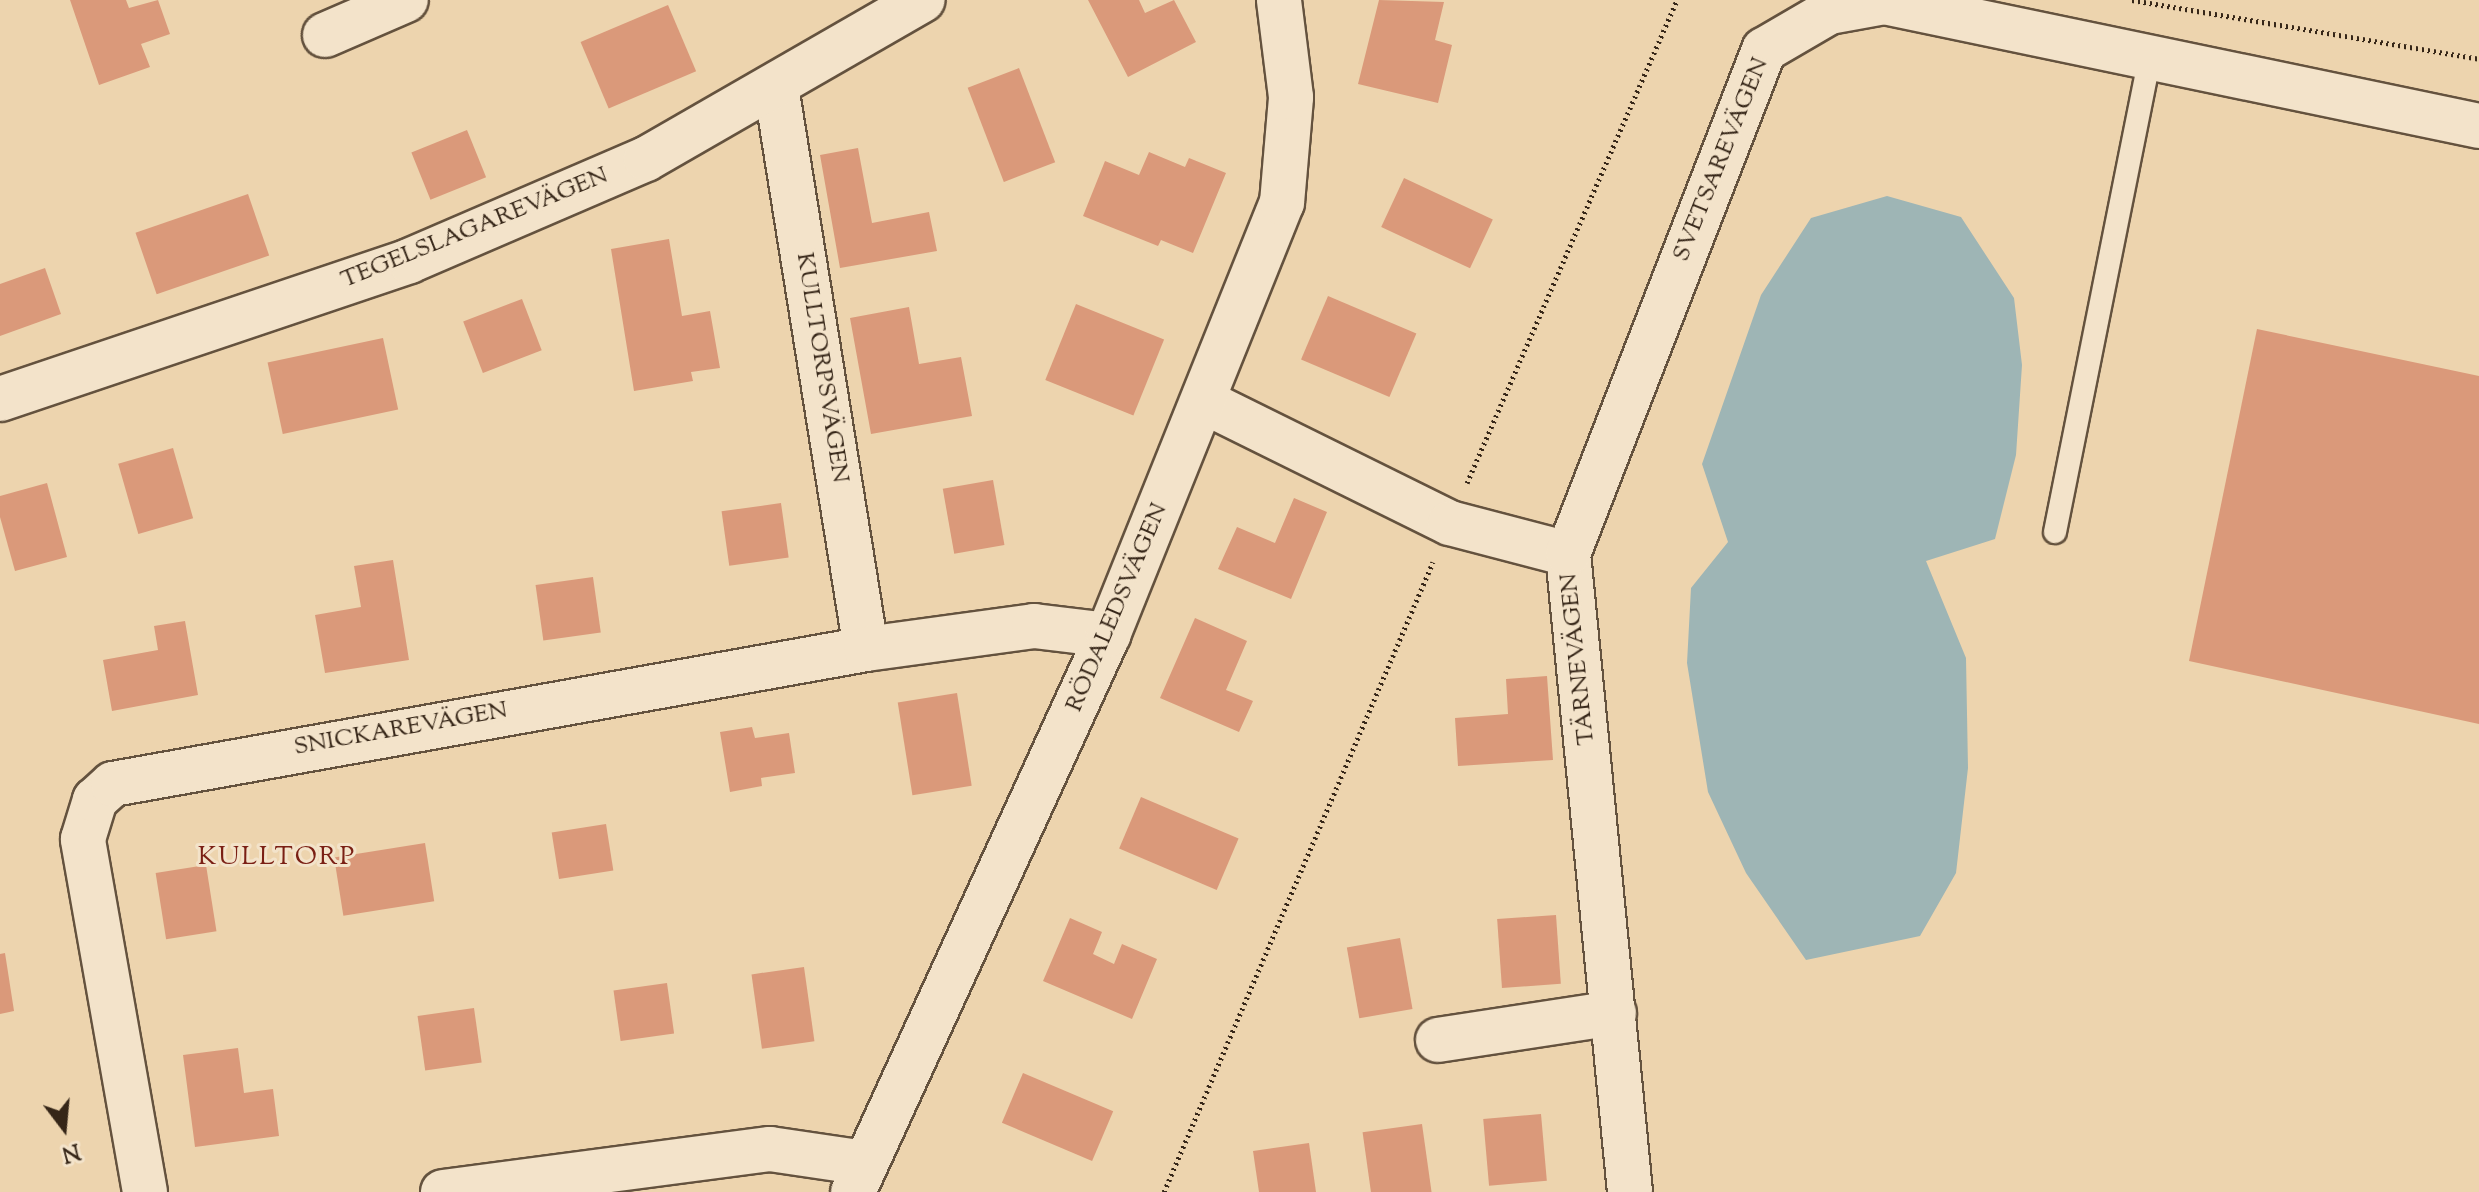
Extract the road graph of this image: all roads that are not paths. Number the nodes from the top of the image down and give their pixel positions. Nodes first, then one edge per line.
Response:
1 (406, 0) edge
2 (923, 0) edge
3 (1279, 0) edge
4 (325, 35) dead end
5 (2150, 58) junction
6 (776, 87) junction
7 (2479, 126) edge
8 (0, 399) edge
9 (1205, 402) junction
10 (2055, 532) dead end
11 (1568, 554) junction
12 (1108, 635) junction
13 (866, 649) junction
14 (1614, 1013) junction
15 (1438, 1040) dead end
16 (859, 1178) edge
17 (145, 1192) edge
18 (443, 1192) edge
19 (1630, 1192) edge

1 - 4 street
2 - 6 street, TEGELSLAGAREVÄGEN
3 - 9 street, RÖDALEDSVÄGEN
5 - 7 street, SVETSAREVÄGEN
5 - 10 lane
5 - 11 street, SVETSAREVÄGEN
6 - 8 street, TEGELSLAGAREVÄGEN
6 - 13 street, KULLTORPSVÄGEN
9 - 11 street, TÄRNEVÄGEN
9 - 12 street, RÖDALEDSVÄGEN
11 - 14 street, TÄRNEVÄGEN
12 - 13 street, SNICKAREVÄGEN
12 - 16 street, RÖDALEDSVÄGEN
13 - 17 street, SNICKAREVÄGEN
14 - 15 street
14 - 19 street, TÄRNEVÄGEN
16 - 18 street

